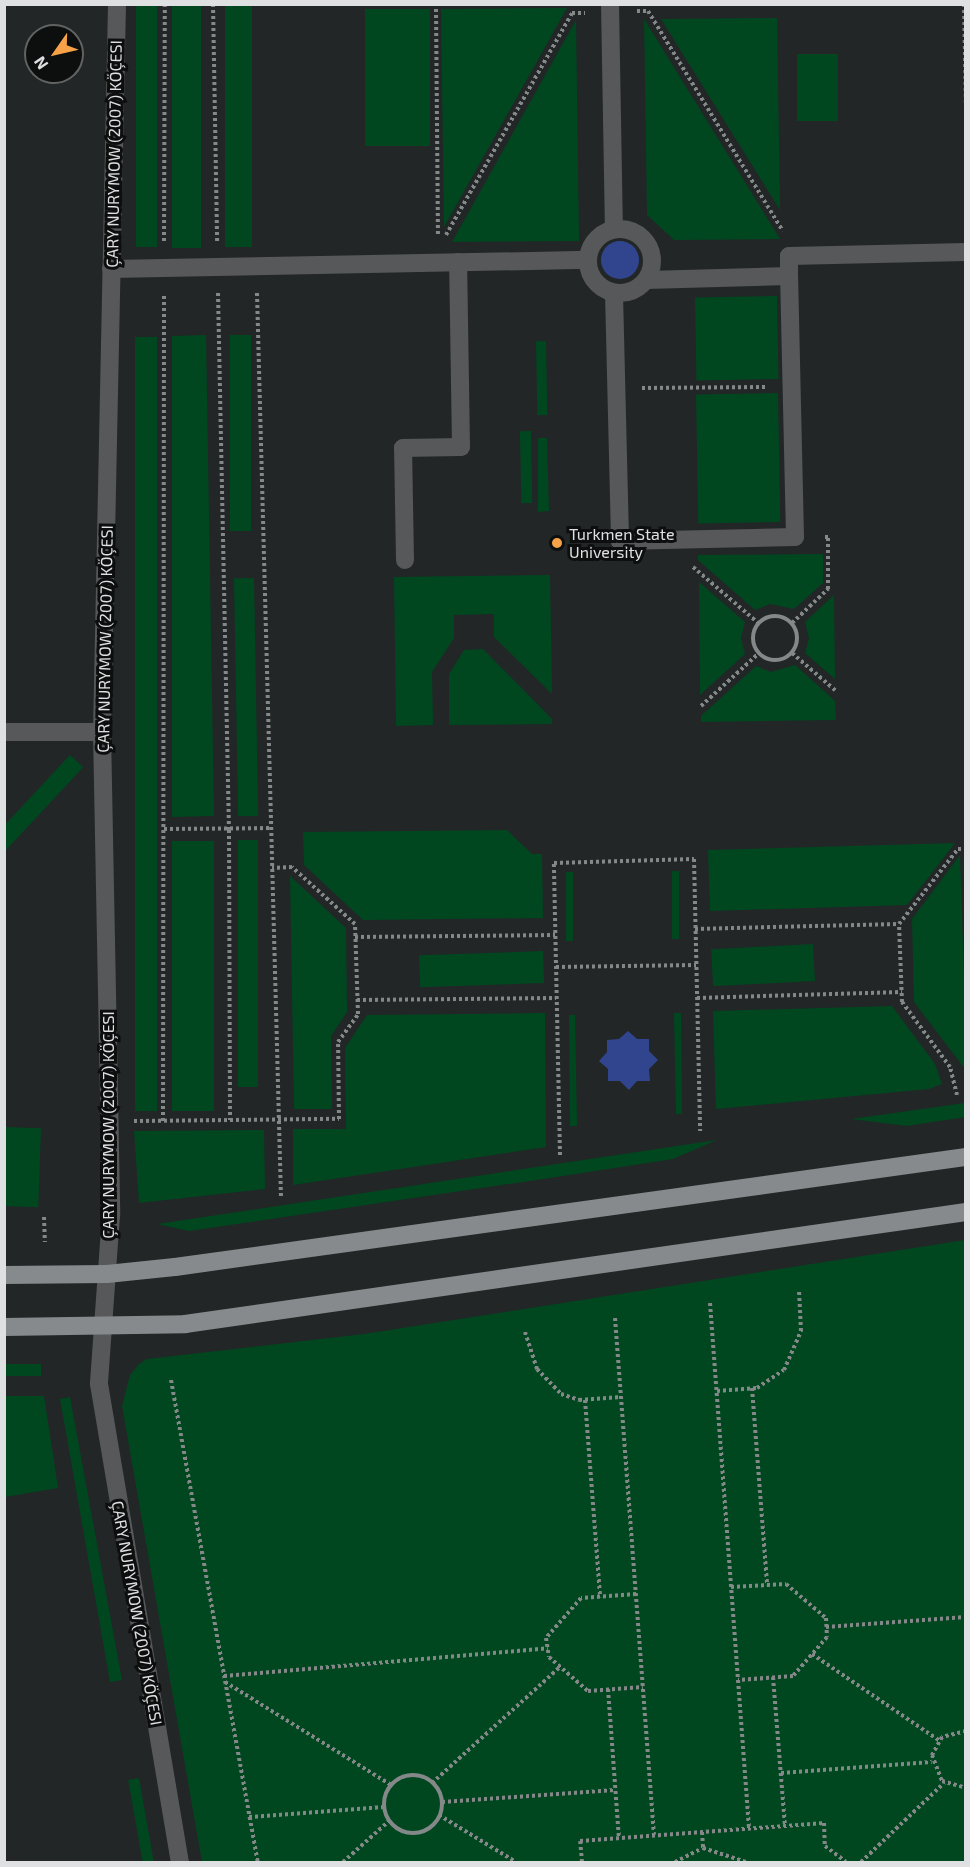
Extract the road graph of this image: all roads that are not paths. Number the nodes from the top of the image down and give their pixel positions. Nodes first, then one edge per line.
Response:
1 (117, 4) edge
2 (610, 8) edge
3 (614, 227) junction
4 (966, 252) edge
5 (588, 260) junction
6 (458, 262) junction
7 (111, 269) junction
8 (789, 276) junction
9 (647, 280) junction
10 (614, 293) junction
11 (405, 560) dead end
12 (4, 732) edge
13 (102, 732) junction
14 (966, 1157) edge
15 (966, 1212) edge
16 (107, 1274) junction
17 (4, 1275) edge
18 (4, 1327) edge
19 (103, 1328) junction
20 (180, 1863) edge

1 - 7 street, ÇARY NURYMOW (2007) KÖÇESI
2 - 3 street
3 - 5 street
3 - 9 street
4 - 8 street
5 - 6 street
5 - 10 street
6 - 7 street
6 - 11 street
7 - 13 street, ÇARY NURYMOW (2007) KÖÇESI
8 - 9 street
8 - 10 street
9 - 10 street
12 - 13 street
13 - 16 street, ÇARY NURYMOW (2007) KÖÇESI
14 - 16 main road
15 - 19 main road
16 - 17 main road
16 - 19 street, ÇARY NURYMOW (2007) KÖÇESI
18 - 19 main road
19 - 20 street, ÇARY NURYMOW (2007) KÖÇESI

